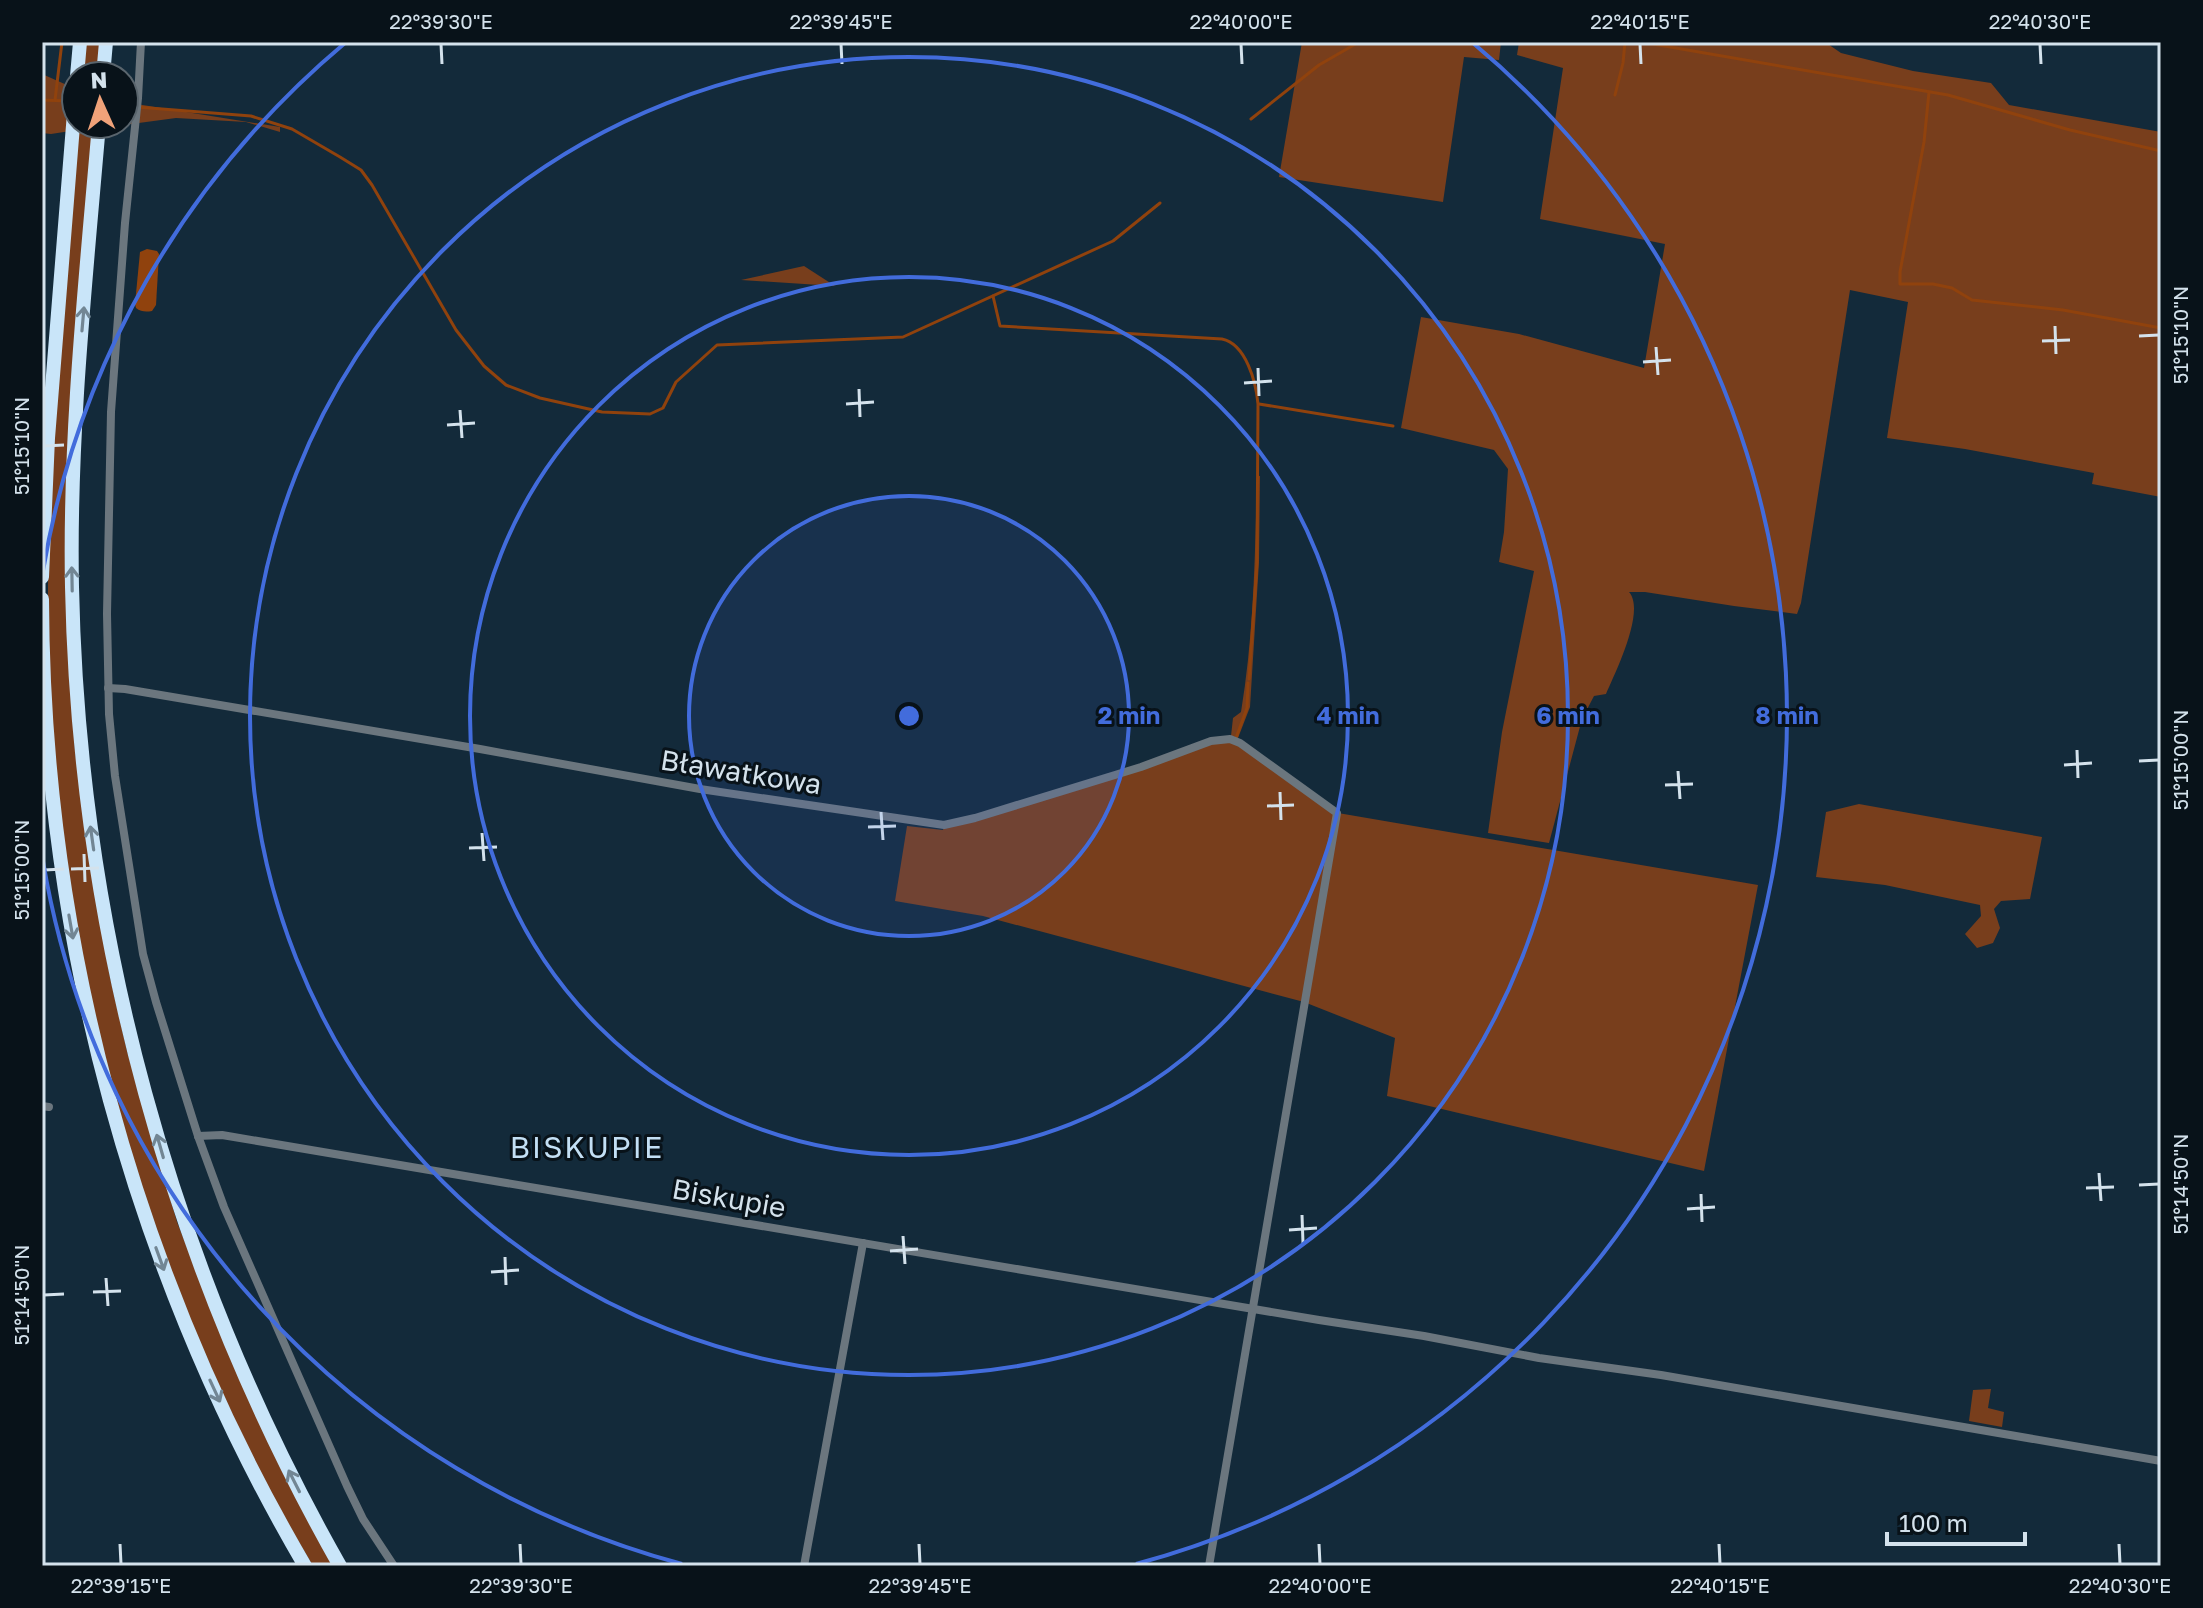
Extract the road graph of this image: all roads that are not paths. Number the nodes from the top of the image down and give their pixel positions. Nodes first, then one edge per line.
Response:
1 (141, 42) edge
2 (72, 140) edge
3 (98, 140) edge
4 (42, 577) edge
5 (42, 599) edge
6 (108, 688) junction
7 (198, 1136) junction
8 (863, 1243) junction
9 (1253, 1309) junction
10 (2161, 1461) edge
11 (269, 1502) junction
12 (297, 1566) edge
13 (305, 1566) edge
14 (342, 1566) edge
15 (394, 1566) edge
16 (804, 1566) edge
17 (1209, 1566) edge

1 - 6 street
2 - 4 highway
14 -> 3 highway
5 -> 11 highway
6 - 7 street
6 - 9 street, Bławatkowa
7 - 8 street, Biskupie
7 - 15 street
8 - 9 street, Biskupie
8 - 16 street
9 - 10 street, Biskupie
9 - 17 street
11 - 12 highway
11 - 13 highway

